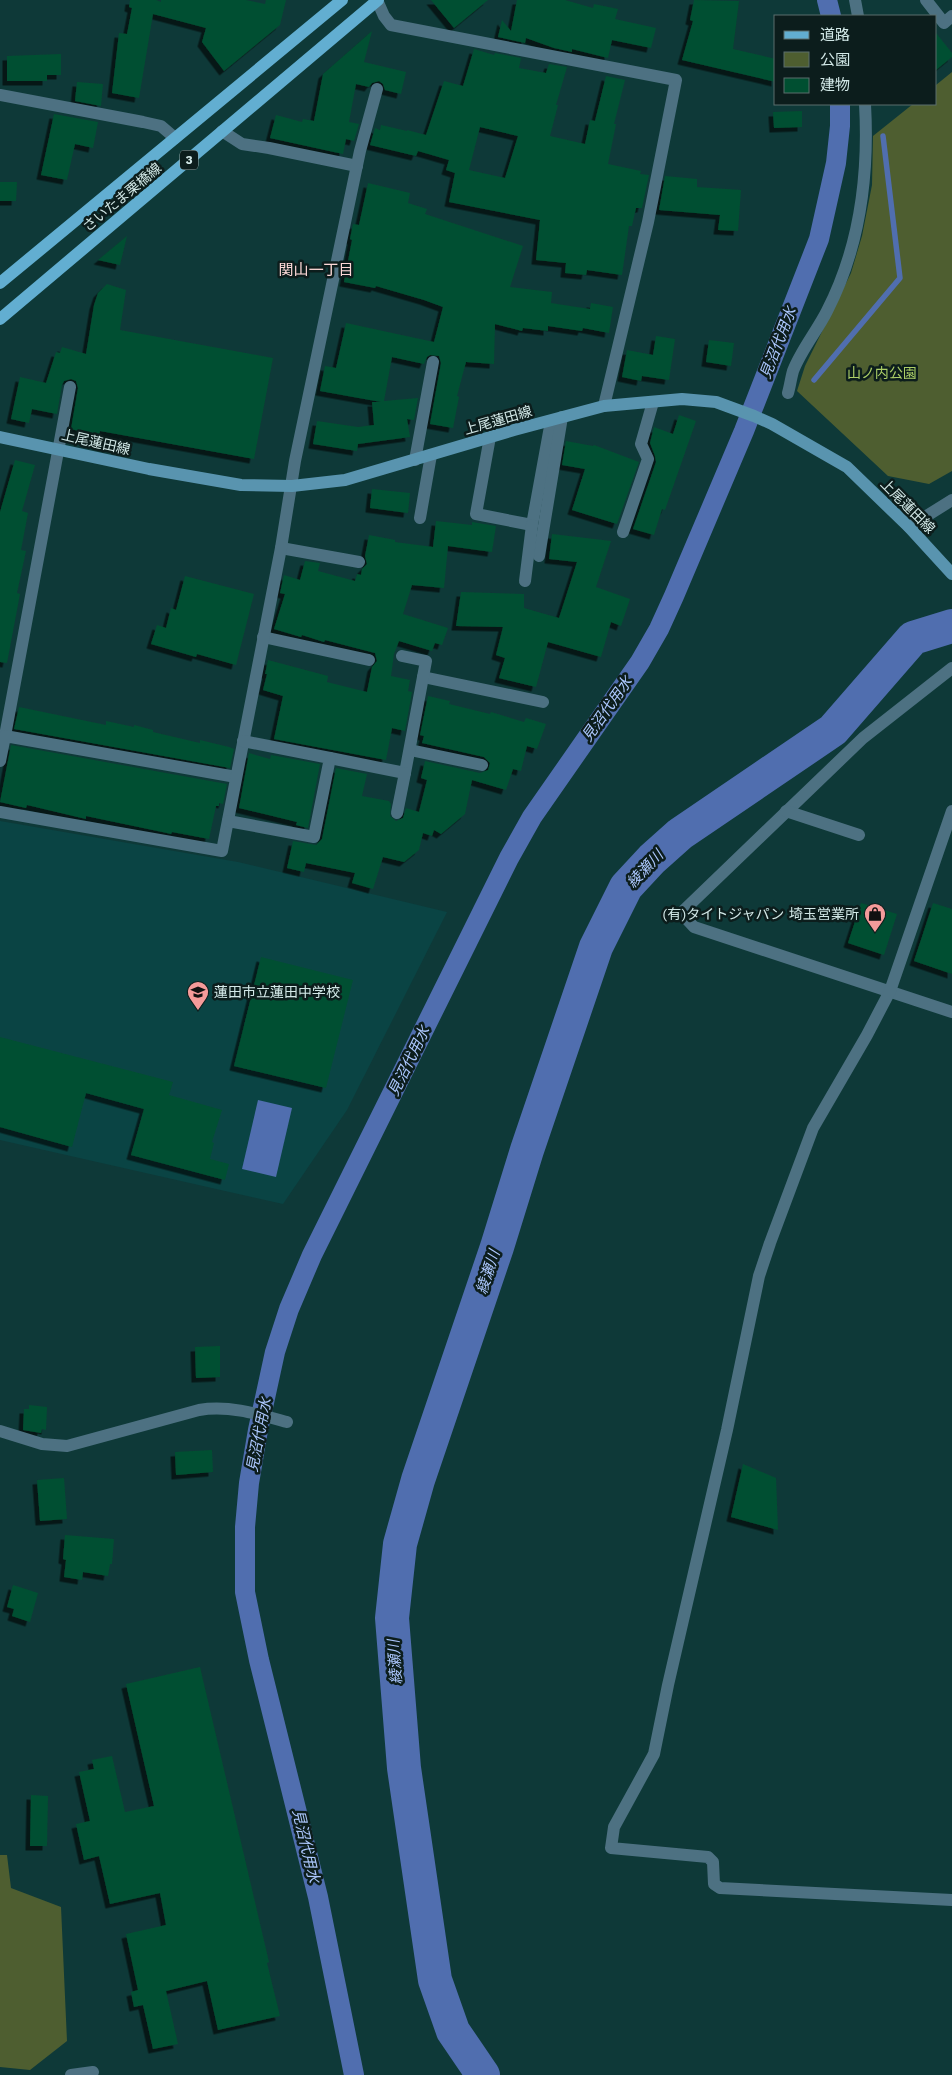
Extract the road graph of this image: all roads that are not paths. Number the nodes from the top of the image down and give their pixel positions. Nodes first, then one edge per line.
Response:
1 (342, 0) edge
2 (377, 0) edge
3 (855, 0) edge
4 (926, 0) edge
5 (858, 15) edge
6 (952, 16) edge
7 (377, 89) dead end
8 (0, 95) edge
9 (865, 105) edge
10 (222, 131) junction
11 (176, 138) junction
12 (357, 166) junction
13 (0, 284) edge
14 (0, 319) edge
15 (433, 362) dead end
16 (70, 387) dead end
17 (788, 393) dead end
18 (653, 402) junction
19 (604, 406) junction
20 (557, 419) junction
21 (0, 437) edge
22 (490, 438) junction
23 (59, 448) junction
24 (431, 455) junction
25 (415, 460) junction
26 (292, 486) junction
27 (952, 500) edge
28 (420, 518) dead end
29 (532, 525) junction
30 (909, 527) junction
31 (623, 532) dead end
32 (281, 548) junction
33 (539, 556) dead end
34 (359, 562) dead end
35 (952, 574) edge
36 (525, 581) dead end
37 (263, 637) junction
38 (402, 656) dead end
39 (369, 660) dead end
40 (952, 668) edge
41 (423, 677) junction
42 (543, 702) dead end
43 (5, 736) junction
44 (243, 741) junction
45 (410, 750) junction
46 (330, 758) junction
47 (0, 761) edge
48 (482, 765) dead end
49 (405, 773) junction
50 (236, 777) junction
51 (786, 811) junction
52 (952, 811) edge
53 (0, 812) edge
54 (397, 813) dead end
55 (228, 821) junction
56 (859, 835) dead end
57 (948, 839) edge
58 (890, 990) junction
59 (952, 1012) edge
60 (287, 1422) dead end
61 (0, 1431) edge
62 (952, 1900) edge
63 (93, 2072) dead end
64 (72, 2075) edge

1 - 11 main road, さいたま栗橋線 / 3
2 - 10 main road, さいたま栗橋線 / 3
2 - 19 street
3 - 5 street
4 - 6 street
7 - 12 street
8 - 11 street
9 - 17 street
10 - 12 street
10 - 14 main road, さいたま栗橋線 / 3
11 - 13 main road, さいたま栗橋線 / 3
12 - 26 street
15 - 25 street
16 - 23 street
18 - 19 main road, 上尾蓮田線
18 - 30 main road, 上尾蓮田線
18 - 31 street
19 - 20 main road, 上尾蓮田線
20 - 22 main road, 上尾蓮田線
20 - 29 street
20 - 33 street
21 - 23 main road, 上尾蓮田線
22 - 24 main road, 上尾蓮田線
22 - 29 street
23 - 26 main road, 上尾蓮田線
23 - 43 street
24 - 25 main road, 上尾蓮田線
24 - 28 street
25 - 26 main road, 上尾蓮田線
26 - 32 street
27 - 30 street
29 - 36 street
30 - 35 main road, 上尾蓮田線
32 - 34 street
32 - 37 street
37 - 39 street
37 - 44 street
38 - 41 street
40 - 51 street
41 - 42 street
41 - 45 street
43 - 47 street
43 - 50 street
44 - 46 street
44 - 50 street
45 - 48 street
45 - 49 street
46 - 49 street
46 - 55 street
49 - 54 street
50 - 55 street
51 - 56 street
51 - 58 street
52 - 57 street
53 - 55 street
57 - 58 street
58 - 59 street
58 - 62 street
60 - 61 street
63 - 64 street

